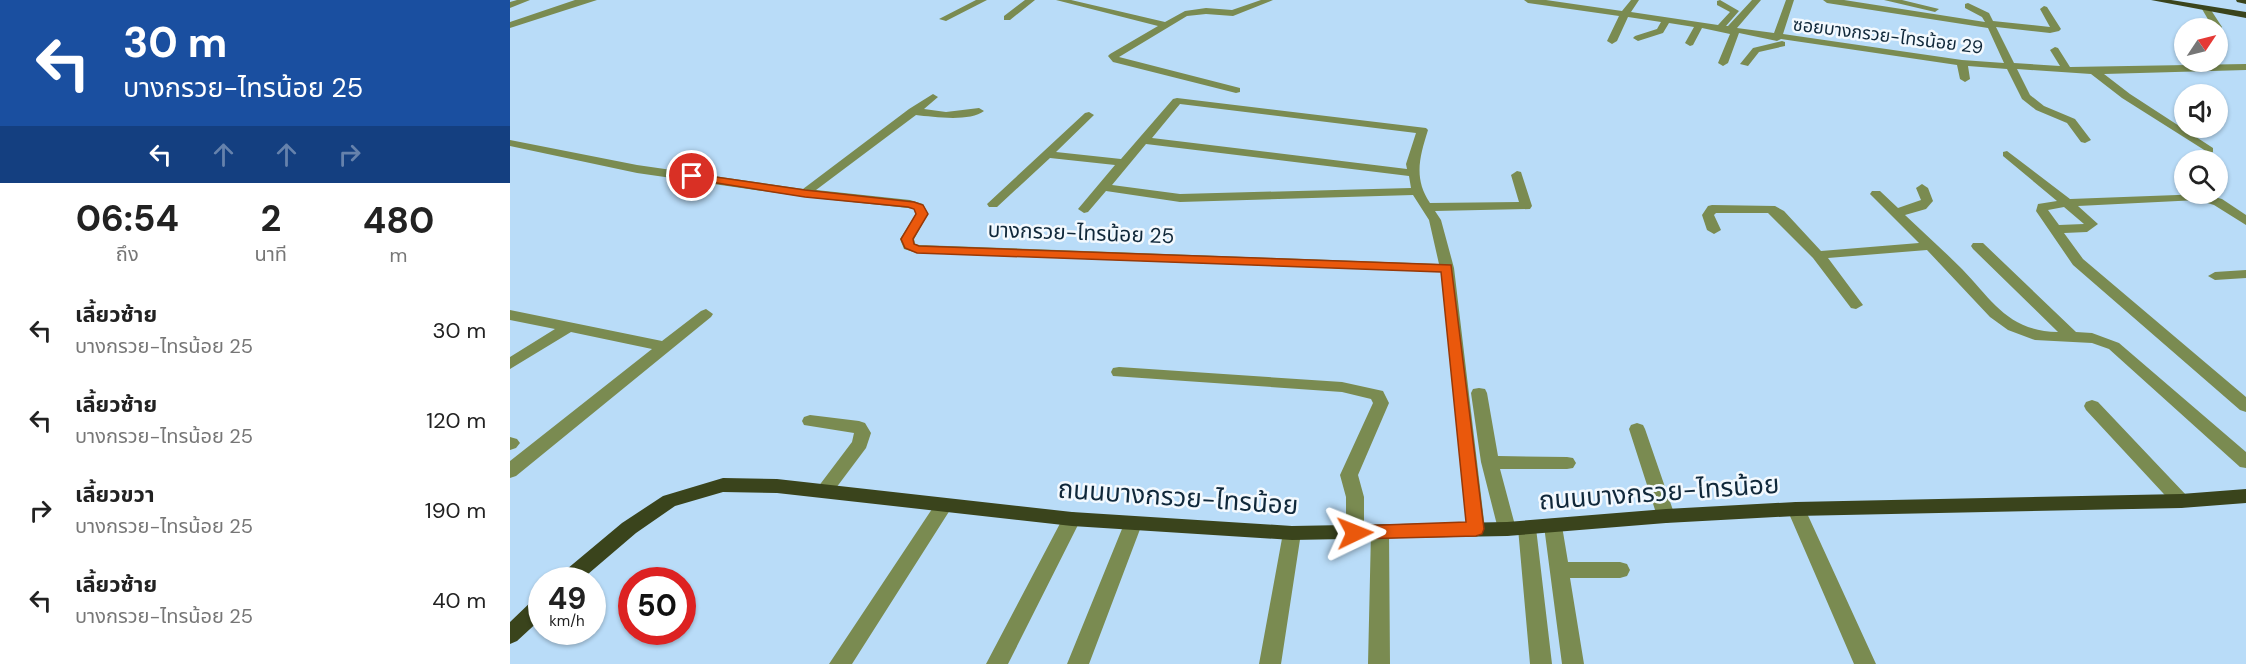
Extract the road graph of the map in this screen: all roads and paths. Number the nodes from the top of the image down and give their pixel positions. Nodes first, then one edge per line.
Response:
1 (526, 0) edge
2 (593, 0) edge
3 (982, 0) edge
4 (1031, 0) edge
5 (1060, 0) edge
6 (1249, 0) edge
7 (1269, 0) edge
8 (1534, 0) edge
9 (1635, 0) edge
10 (1757, 0) edge
11 (1790, 0) edge
12 (1827, 0) edge
13 (1888, 0) edge
14 (2155, 0) edge
15 (2192, 0) edge
16 (2240, 0) edge
17 (2246, 1) edge
18 (1720, 3) dead end
19 (510, 5) edge
20 (1968, 6) dead end
21 (1235, 9) dead end
22 (2044, 9) dead end
23 (2206, 9) junction
24 (2246, 9) edge
25 (1624, 15) junction
26 (2246, 15) edge
27 (1007, 18) dead end
28 (2212, 18) edge
29 (944, 19) dead end
30 (1666, 21) junction
31 (1990, 23) junction
32 (510, 25) edge
33 (1166, 25) junction
34 (1699, 26) junction
35 (1728, 31) junction
36 (1638, 38) dead end
37 (1782, 39) junction
38 (1612, 41) dead end
39 (1690, 44) dead end
40 (2055, 50) dead end
41 (1723, 63) dead end
42 (1962, 63) junction
43 (1744, 64) dead end
44 (2246, 67) edge
45 (2013, 68) junction
46 (2068, 71) junction
47 (2094, 71) junction
48 (1965, 80) dead end
49 (1236, 90) dead end
50 (933, 97) dead end
51 (913, 111) junction
52 (979, 111) dead end
53 (1089, 115) dead end
54 (1144, 140) junction
55 (2085, 140) dead end
56 (510, 143) edge
57 (2209, 150) dead end
58 (1047, 154) junction
59 (2007, 154) dead end
60 (1124, 163) junction
61 (1414, 173) junction
62 (1517, 176) dead end
63 (1103, 187) junction
64 (1922, 188) dead end
65 (1418, 191) junction
66 (805, 193) junction
67 (1876, 194) dead end
68 (2069, 203) junction
69 (993, 204) dead end
70 (1426, 207) junction
71 (1084, 209) dead end
72 (1896, 213) junction
73 (2246, 221) edge
74 (2055, 229) junction
75 (1714, 230) dead end
76 (1929, 246) junction
77 (1978, 246) dead end
78 (1818, 255) junction
79 (1447, 268) junction
80 (2246, 274) edge
81 (2215, 276) dead end
82 (1856, 305) dead end
83 (706, 314) dead end
84 (510, 315) edge
85 (567, 327) junction
86 (2071, 336) junction
87 (666, 347) junction
88 (510, 364) edge
89 (1119, 372) dead end
90 (1479, 393) dead end
91 (2092, 406) dead end
92 (2246, 406) edge
93 (810, 421) dead end
94 (1637, 429) dead end
95 (1490, 462) junction
96 (2246, 462) edge
97 (1567, 463) dead end
98 (510, 471) edge
99 (824, 491) junction
100 (2246, 496) edge
101 (2181, 501) junction
102 (944, 504) junction
103 (1796, 509) junction
104 (1666, 516) junction
105 (1072, 519) junction
106 (1133, 524) junction
107 (1553, 526) junction
108 (1517, 528) junction
109 (1476, 529) junction
110 (1380, 532) junction
111 (1292, 533) junction
112 (1355, 533) junction
113 (583, 567) edge
114 (1561, 570) junction
115 (1620, 570) dead end
116 (528, 617) edge
117 (510, 635) edge
118 (840, 664) edge
119 (998, 664) edge
120 (1078, 664) edge
121 (1270, 664) edge
122 (1379, 664) edge
123 (1542, 664) edge
124 (1573, 664) edge
125 (1865, 664) edge

1 - 19 street
2 - 32 street
3 - 29 street
4 - 27 street
5 - 33 street
6 - 21 street
7 - 33 street
8 - 25 street, ซอยบางกรวย-ไทรน้อย 29
9 - 25 street
10 - 35 street
11 - 37 street
12 - 31 street
13 - 31 street
14 - 23 main road
15 - 24 main road
16 - 17 main road
18 - 35 street
20 - 31 street
22 - 31 street
23 - 26 main road
23 - 28 street
25 - 30 street, ซอยบางกรวย-ไทรน้อย 29
25 - 38 street
30 - 34 street, ซอยบางกรวย-ไทรน้อย 29
30 - 36 street
31 - 45 street
33 - 49 street
34 - 35 street, ซอยบางกรวย-ไทรน้อย 29
34 - 39 street
35 - 37 street, ซอยบางกรวย-ไทรน้อย 29
35 - 41 street
37 - 42 street, ซอยบางกรวย-ไทรน้อย 29
37 - 43 street
40 - 46 street
42 - 45 street, ซอยบางกรวย-ไทรน้อย 29
42 - 48 street
44 - 47 street, ซอยบางกรวย-ไทรน้อย 29
45 - 46 street, ซอยบางกรวย-ไทรน้อย 29
45 - 55 street
46 - 47 street, ซอยบางกรวย-ไทรน้อย 29
47 - 57 street
50 - 51 street
51 - 52 street
51 - 66 street
53 - 58 street
54 - 60 street
54 - 61 street
54 - 61 street
56 - 66 street, บางกรวย-ไทรน้อย 25
58 - 60 street
58 - 69 street
59 - 68 street
60 - 63 street
61 - 65 street
62 - 70 street
63 - 65 street
63 - 71 street
64 - 72 street
65 - 70 street
66 - 79 street, บางกรวย-ไทรน้อย 25
67 - 72 street
68 - 73 street
68 - 74 street
68 - 74 street
70 - 79 street
72 - 76 street
74 - 92 street
75 - 78 street
76 - 78 street
76 - 86 street
77 - 86 street
78 - 82 street
79 - 109 street
80 - 81 street
83 - 87 street
84 - 85 street
85 - 87 street
85 - 88 street
86 - 96 street
87 - 98 street
89 - 112 street
90 - 95 street
91 - 101 street
93 - 99 street
94 - 104 street
95 - 97 street
95 - 108 street
99 - 102 main road, ถนนบางกรวย-ไทรน้อย
99 - 113 main road, ถนนบางกรวย-ไทรน้อย
100 - 101 main road, ถนนบางกรวย-ไทรน้อย
101 - 103 main road, ถนนบางกรวย-ไทรน้อย
102 - 105 main road, ถนนบางกรวย-ไทรน้อย
102 - 118 street
103 - 104 main road, ถนนบางกรวย-ไทรน้อย
103 - 125 street
104 - 107 main road, ถนนบางกรวย-ไทรน้อย
105 - 106 main road, ถนนบางกรวย-ไทรน้อย
105 - 119 street
106 - 111 main road, ถนนบางกรวย-ไทรน้อย
106 - 120 street
107 - 108 main road, ถนนบางกรวย-ไทรน้อย
107 - 114 street
108 - 109 main road, ถนนบางกรวย-ไทรน้อย
108 - 123 street
109 - 110 main road, ถนนบางกรวย-ไทรน้อย
110 - 112 main road, ถนนบางกรวย-ไทรน้อย
110 - 122 street
111 - 112 main road, ถนนบางกรวย-ไทรน้อย
111 - 121 street
114 - 115 street
114 - 124 street
116 - 117 main road

